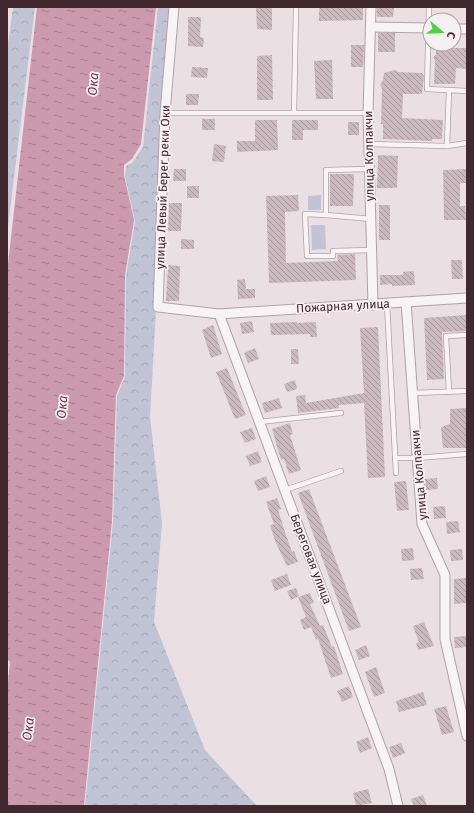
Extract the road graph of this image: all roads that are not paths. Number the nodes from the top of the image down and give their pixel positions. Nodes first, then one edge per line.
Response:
1 (174, 7) edge
2 (296, 7) edge
3 (371, 7) edge
4 (370, 27) junction
5 (422, 28) edge
6 (428, 52) edge
7 (449, 90) junction
8 (467, 91) edge
9 (165, 113) junction
10 (294, 113) junction
11 (368, 113) junction
12 (467, 143) edge
13 (369, 144) junction
14 (447, 146) junction
15 (369, 169) junction
16 (326, 215) junction
17 (371, 219) junction
18 (372, 250) junction
19 (467, 298) edge
20 (406, 302) junction
21 (387, 304) junction
22 (373, 305) junction
23 (219, 314) junction
24 (467, 335) edge
25 (467, 391) edge
26 (449, 392) junction
27 (412, 393) junction
28 (341, 413) dead end
29 (259, 422) junction
30 (467, 454) edge
31 (395, 458) junction
32 (417, 458) junction
33 (341, 471) dead end
34 (396, 473) dead end
35 (285, 490) junction
36 (467, 736) edge
37 (398, 806) edge

1 - 9 street, улица Левый Берег реки Оки
2 - 10 lane
3 - 4 street, улица Колпакчи
4 - 5 street
4 - 11 street, улица Колпакчи
6 - 7 lane
7 - 8 lane
7 - 14 lane
9 - 10 lane
9 - 23 street, улица Левый Берег реки Оки
10 - 11 lane
11 - 13 street, улица Колпакчи
12 - 14 lane
13 - 14 lane
13 - 15 street, улица Колпакчи
15 - 16 lane
15 - 17 street, улица Колпакчи
16 - 17 lane
16 - 18 lane
17 - 18 street, улица Колпакчи
18 - 22 street, улица Колпакчи
19 - 20 street, Пожарная улица
20 - 21 street, Пожарная улица
20 - 27 street, улица Колпакчи
21 - 22 street, Пожарная улица
21 - 31 lane
22 - 23 street, Пожарная улица
23 - 29 street, Береговая улица
24 - 26 lane
25 - 26 lane
26 - 27 lane
27 - 32 street, улица Колпакчи
28 - 29 lane
29 - 35 street, Береговая улица
30 - 32 lane
31 - 32 lane
31 - 34 lane
32 - 36 street, улица Колпакчи
33 - 35 lane
35 - 37 street, Береговая улица

